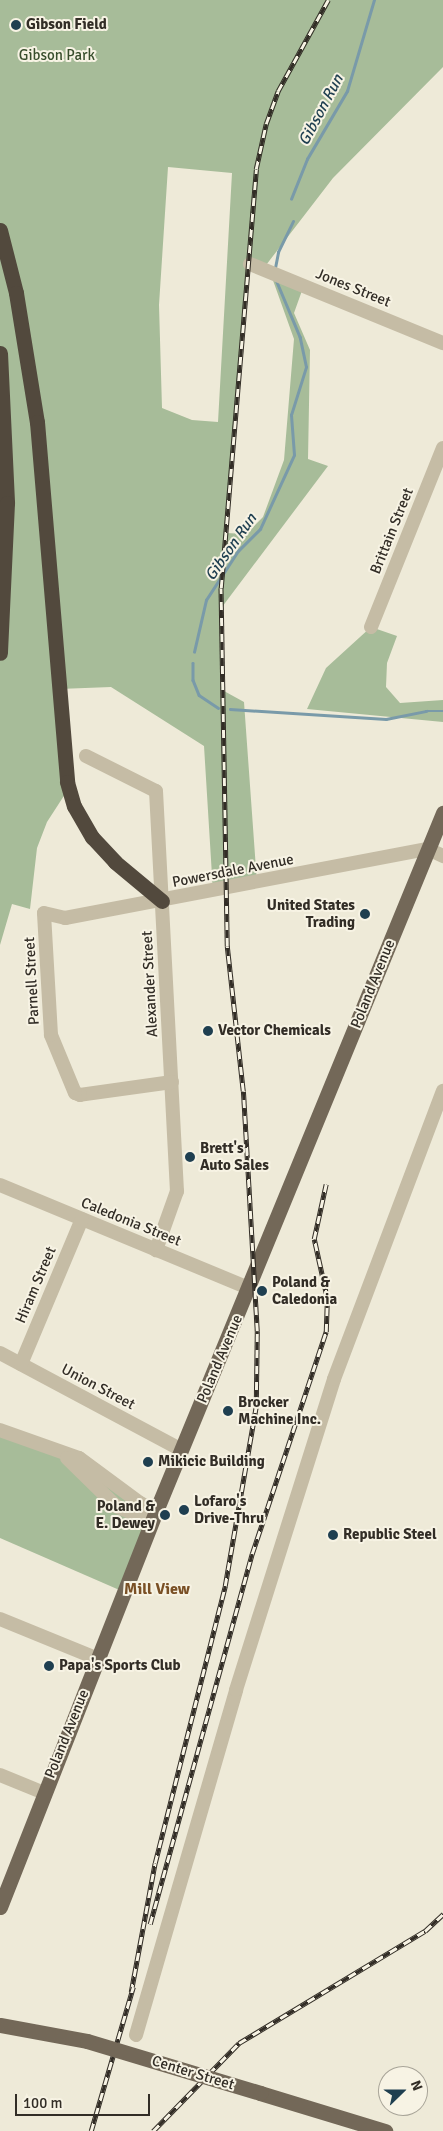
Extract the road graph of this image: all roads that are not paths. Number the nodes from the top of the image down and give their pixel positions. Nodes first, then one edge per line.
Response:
1 (0, 230) edge
2 (250, 264) dead end
3 (443, 343) edge
4 (0, 353) edge
5 (443, 448) edge
6 (371, 627) dead end
7 (0, 653) edge
8 (86, 756) dead end
9 (443, 813) edge
10 (428, 849) junction
11 (443, 856) edge
12 (162, 901) junction
13 (44, 914) joint
14 (172, 1082) junction
15 (443, 1091) edge
16 (0, 1185) edge
17 (82, 1219) junction
18 (156, 1250) junction
19 (249, 1288) junction
20 (0, 1353) edge
21 (21, 1364) junction
22 (0, 1430) edge
23 (182, 1450) junction
24 (59, 1451) junction
25 (154, 1516) junction
26 (0, 1618) edge
27 (98, 1659) junction
28 (0, 1775) edge
29 (44, 1793) junction
30 (0, 1907) edge
31 (0, 2025) edge
32 (136, 2035) dead end
33 (385, 2131) edge

1 - 12 highway
2 - 3 street, Jones Street
4 - 7 highway
5 - 6 street, Brittain Street
8 - 12 street, Alexander Street
9 - 10 main road, Poland Avenue
10 - 11 street
10 - 12 street, Powersdale Avenue
10 - 19 main road, Poland Avenue
12 - 13 street, Powersdale Avenue
12 - 14 street, Alexander Street
13 - 14 street, Parnell Street
14 - 18 street, Alexander Street
15 - 32 street
16 - 17 street, Caledonia Street
17 - 18 street, Caledonia Street
17 - 21 street, Hiram Street
18 - 19 street, Caledonia Street
19 - 23 main road, Poland Avenue
20 - 21 street, Union Street
21 - 23 street, Union Street
22 - 24 street
23 - 25 main road, Poland Avenue
24 - 25 street
24 - 25 street
25 - 27 main road, Poland Avenue
26 - 27 street
27 - 29 main road, Poland Avenue
28 - 29 street
29 - 30 main road, Poland Avenue
31 - 33 main road, Center Street, bridge

